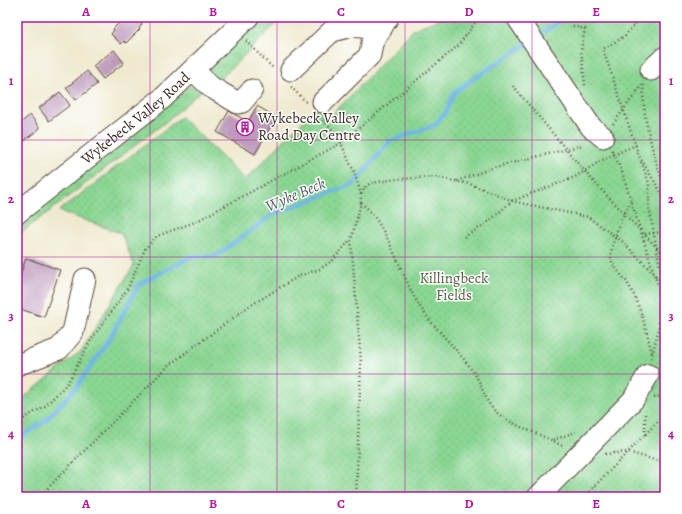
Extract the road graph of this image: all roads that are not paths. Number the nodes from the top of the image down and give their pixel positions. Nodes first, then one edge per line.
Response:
1 (384, 23) edge
2 (242, 24) edge
3 (526, 31) edge
4 (193, 70) junction
5 (287, 77) road end
6 (252, 90) dead end
7 (316, 106) road end
8 (603, 137) road end
9 (17, 213) edge
10 (85, 279) dead end
11 (17, 365) edge
12 (648, 375) road end
13 (538, 497) edge

1 - 5 street
1 - 7 street
2 - 4 street, Wykebeck Valley Road
3 - 8 street
4 - 6 street
4 - 9 street, Wykebeck Valley Road
10 - 11 street
12 - 13 street

